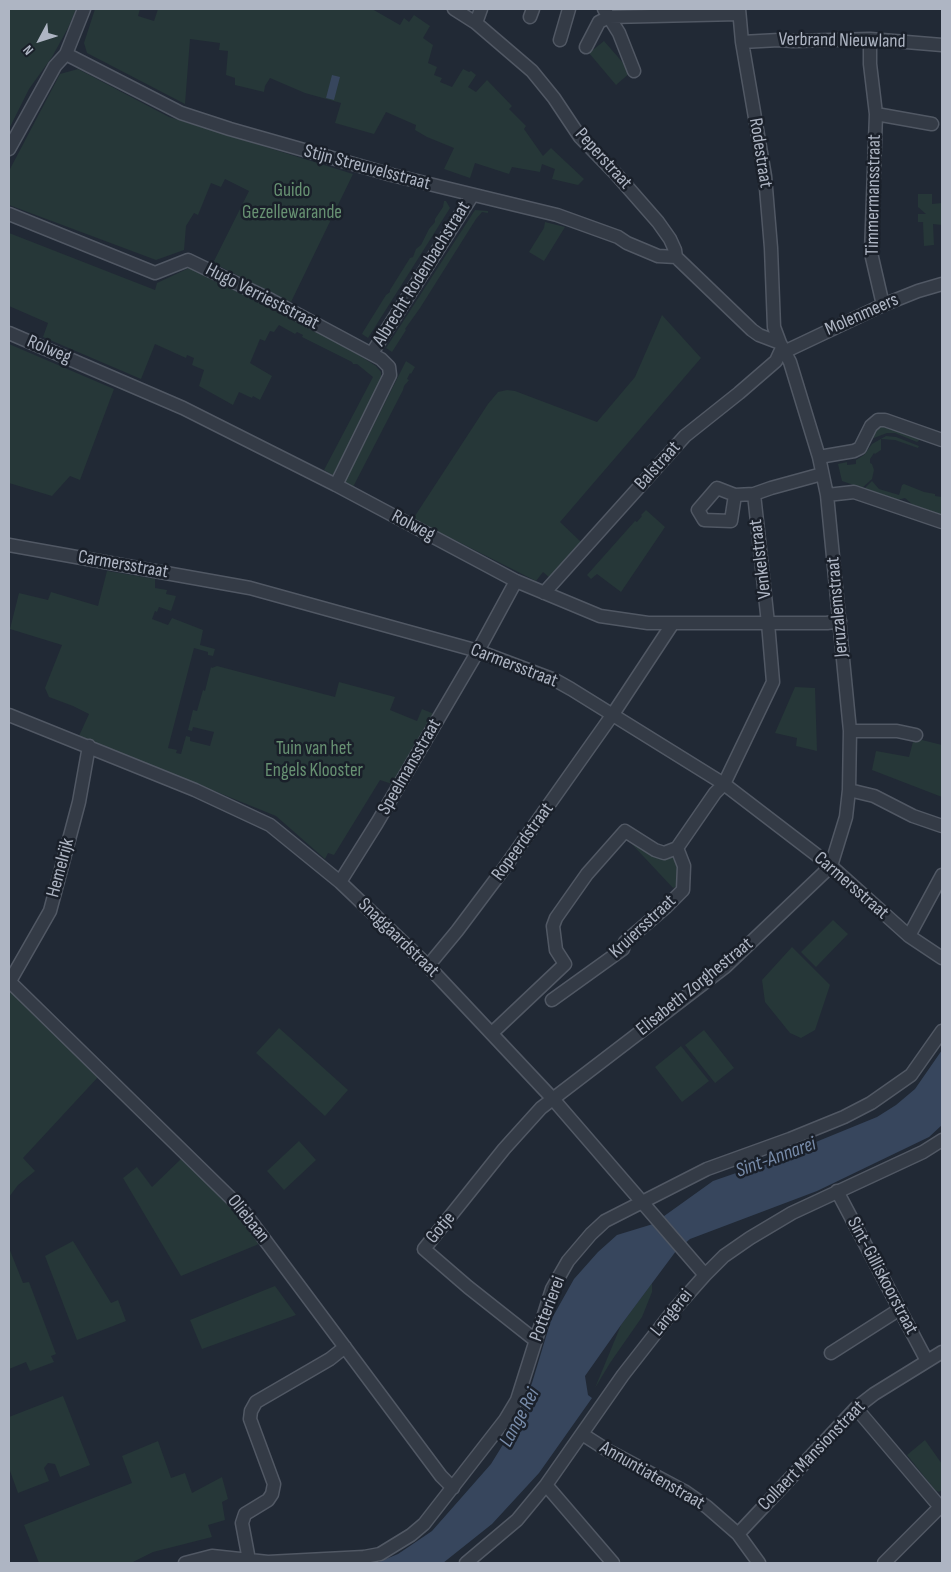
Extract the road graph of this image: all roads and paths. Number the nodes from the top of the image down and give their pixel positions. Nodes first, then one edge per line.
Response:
1 (84, 9) edge
2 (454, 9) edge
3 (481, 9) edge
4 (569, 9) edge
5 (739, 12) edge
6 (606, 13) edge
7 (476, 23) junction
8 (870, 38) junction
9 (560, 40) dead end
10 (742, 42) junction
11 (942, 44) edge
12 (586, 47) dead end
13 (66, 54) junction
14 (634, 71) dead end
15 (876, 114) junction
16 (932, 124) dead end
17 (9, 149) edge
18 (472, 196) junction
19 (9, 214) edge
20 (676, 257) junction
21 (942, 284) edge
22 (883, 305) junction
23 (9, 333) edge
24 (782, 348) junction
25 (372, 352) junction
26 (942, 440) edge
27 (819, 457) junction
28 (822, 474) junction
29 (336, 485) junction
30 (754, 494) junction
31 (735, 495) dead end
32 (827, 495) junction
33 (942, 522) edge
34 (9, 545) edge
35 (516, 581) junction
36 (544, 594) junction
37 (840, 621) junction
38 (768, 622) junction
39 (673, 624) junction
40 (478, 651) junction
41 (9, 714) edge
42 (613, 714) junction
43 (850, 731) junction
44 (916, 735) dead end
45 (89, 746) junction
46 (724, 784) junction
47 (849, 790) junction
48 (942, 826) edge
49 (677, 848) junction
50 (831, 866) junction
51 (942, 875) edge
52 (340, 882) junction
53 (909, 936) junction
54 (942, 958) edge
55 (428, 966) junction
56 (9, 981) edge
57 (552, 1000) dead end
58 (942, 1031) edge
59 (492, 1033) junction
60 (552, 1099) junction
61 (942, 1140) edge
62 (838, 1191) junction
63 (642, 1203) junction
64 (705, 1275) junction
65 (900, 1309) junction
66 (535, 1340) junction
67 (345, 1347) junction
68 (942, 1352) edge
69 (831, 1353) dead end
70 (927, 1361) junction
71 (856, 1408) junction
72 (582, 1434) junction
73 (448, 1483) junction
74 (546, 1485) junction
75 (941, 1506) edge
76 (738, 1534) junction
77 (249, 1560) junction
78 (185, 1563) edge
79 (466, 1563) edge
80 (613, 1563) edge
81 (759, 1563) edge
82 (884, 1563) edge

1 - 13 street
2 - 7 street, Peperstraat
3 - 7 street
4 - 9 street
5 - 6 street
5 - 10 street, Rodestraat
6 - 12 street
6 - 14 street
7 - 20 street, Peperstraat
8 - 10 street, Verbrand Nieuwland
8 - 11 street, Verbrand Nieuwland
8 - 15 street, Timmermansstraat
10 - 24 street, Rodestraat
13 - 17 street
13 - 18 street, Stijn Streuvelsstraat
15 - 16 street, Timmermansstraat
15 - 22 street, Timmermansstraat
18 - 20 street, Stijn Streuvelsstraat
18 - 25 street, Albrecht Rodenbachstraat
19 - 25 street, Hugo Verrieststraat
20 - 24 street, Peperstraat
21 - 22 street, Molenmeers
22 - 24 street, Molenmeers
23 - 29 street, Rolweg
24 - 27 street, Jeruzalemstraat
24 - 36 street, Balstraat
25 - 29 street, Hugo Verrieststraat
26 - 27 street
27 - 28 street, Jeruzalemstraat
28 - 30 street, Venkelstraat
28 - 32 street, Jeruzalemstraat
29 - 35 street, Rolweg
30 - 31 street, Venkelstraat
30 - 38 street, Venkelstraat
32 - 33 street
32 - 37 street, Jeruzalemstraat
34 - 40 street, Carmersstraat
35 - 36 street, Rolweg
35 - 40 street, Speelmansstraat
36 - 39 street, Rolweg
37 - 38 street, Rolweg
37 - 43 street, Jeruzalemstraat
38 - 39 street, Rolweg
38 - 46 street, Venkelstraat
39 - 42 street, Ropeerdstraat
40 - 42 street, Carmersstraat
40 - 52 street, Speelmansstraat
41 - 45 street, Snaggaardstraat
42 - 46 street, Carmersstraat
42 - 55 street, Ropeerdstraat
43 - 44 street
43 - 47 street, Jeruzalemstraat
45 - 52 street, Snaggaardstraat
45 - 56 street, Hemelrijk
46 - 49 street
46 - 50 street, Carmersstraat
47 - 48 street
47 - 50 street, Jeruzalemstraat
49 - 57 street, Kruiersstraat
49 - 59 street
50 - 53 street, Carmersstraat
50 - 60 street, Elisabeth Zorghestraat
51 - 53 street
52 - 55 street, Snaggaardstraat
53 - 54 street, Carmersstraat
55 - 59 street, Snaggaardstraat
56 - 67 street, Oliebaan
58 - 63 street, Potterierei
59 - 60 street, Snaggaardstraat
60 - 63 street, Snaggaardstraat
60 - 66 street, Gotje
61 - 62 street, Langerei
62 - 64 street, Langerei
62 - 65 street, Sint-Gilliskoorstraat
63 - 64 street, Snaggaardstraat
63 - 66 street, Potterierei
64 - 72 street, Langerei
65 - 69 street
65 - 70 street, Sint-Gilliskoorstraat
66 - 73 street, Potterierei
67 - 73 street, Oliebaan
67 - 77 street
68 - 70 street, Collaert Mansionstraat
70 - 71 street, Collaert Mansionstraat
71 - 75 street
71 - 76 street, Collaert Mansionstraat
72 - 74 street, Langerei
72 - 76 street, Annuntiatenstraat
73 - 77 street, Potterierei
74 - 79 street, Langerei
74 - 80 street
75 - 82 street
76 - 81 street, Annuntiatenstraat
77 - 78 street, Potterierei

